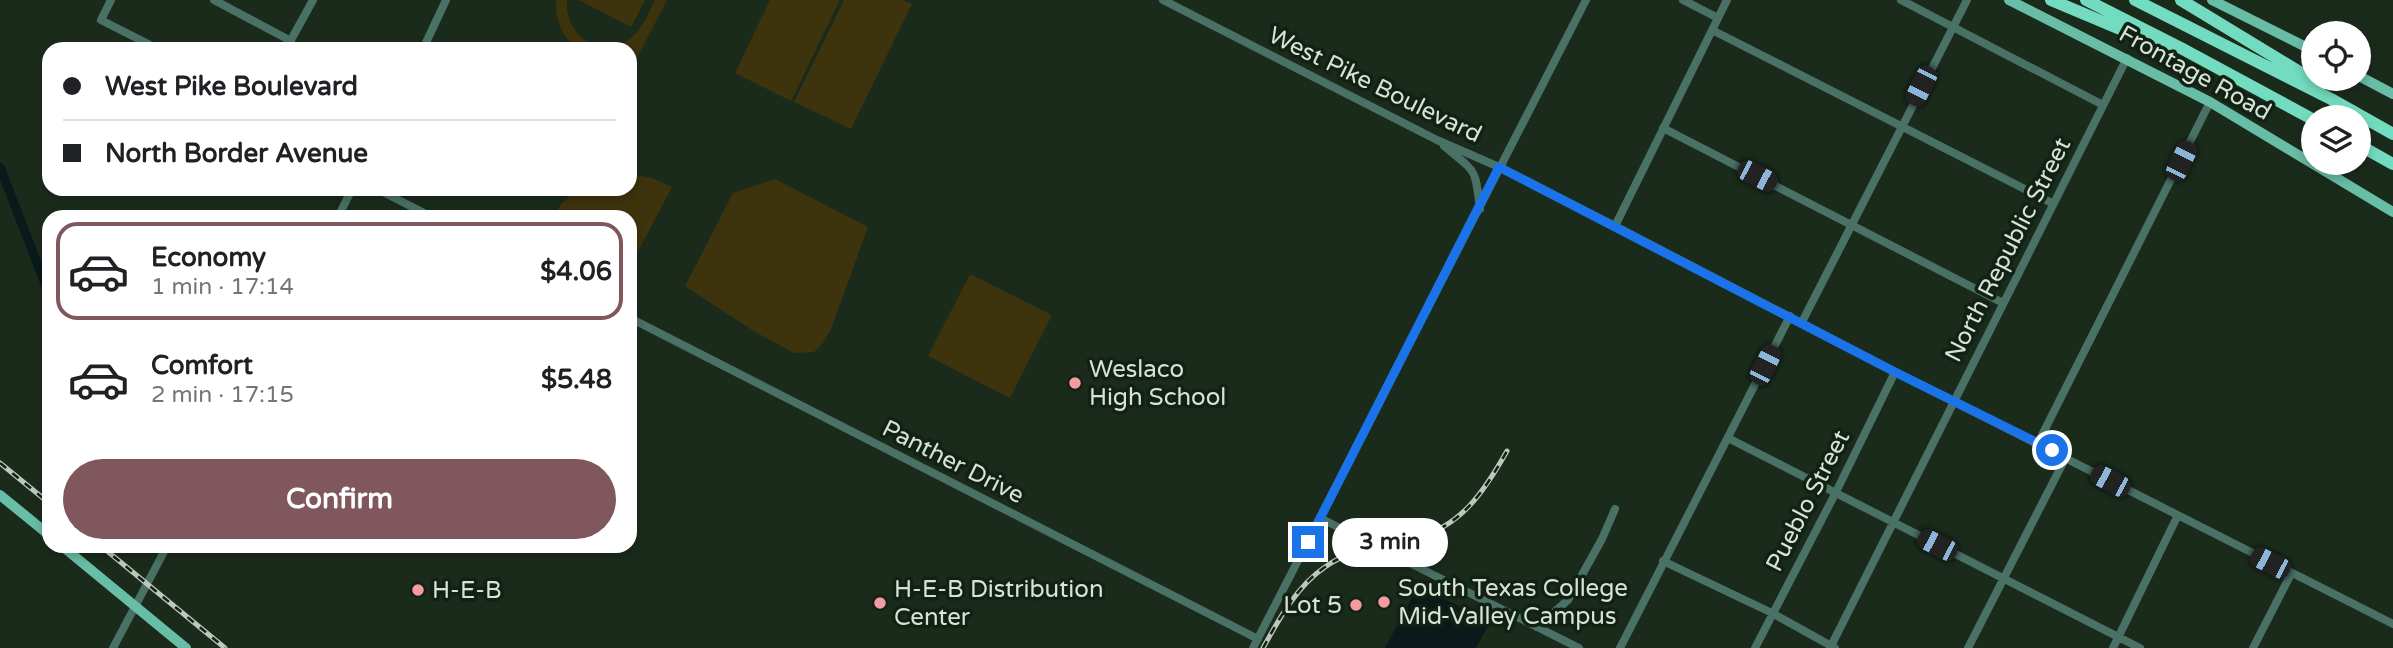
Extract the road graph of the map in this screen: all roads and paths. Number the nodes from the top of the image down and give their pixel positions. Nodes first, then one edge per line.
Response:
1 (111, 0) edge
2 (214, 0) edge
3 (313, 0) edge
4 (434, 0) edge
5 (1163, 0) edge
6 (1586, 0) edge
7 (1683, 0) edge
8 (1727, 0) edge
9 (1901, 0) edge
10 (1967, 0) edge
11 (2009, 0) edge
12 (2051, 0) edge
13 (2087, 0) edge
14 (2135, 0) edge
15 (2181, 0) edge
16 (2212, 0) edge
17 (445, 3) edge
18 (1717, 18) junction
19 (1953, 25) junction
20 (1712, 30) junction
21 (144, 42) edge
22 (283, 42) edge
23 (290, 42) edge
24 (426, 42) edge
25 (2301, 44) edge
26 (2127, 58) junction
27 (2229, 74) junction
28 (2371, 82) edge
29 (2393, 94) edge
30 (2210, 102) junction
31 (2103, 105) junction
32 (2301, 113) edge
33 (1900, 127) junction
34 (1663, 128) junction
35 (2393, 132) edge
36 (1437, 140) junction
37 (2371, 152) edge
38 (2393, 164) edge
39 (1499, 167) junction
40 (391, 196) edge
41 (2052, 203) junction
42 (1480, 209) junction
43 (418, 210) edge
44 (2393, 212) edge
45 (1851, 224) junction
46 (1615, 226) junction
47 (2003, 303) junction
48 (1790, 316) junction
49 (637, 322) edge
50 (1802, 322) junction
51 (1895, 372) junction
52 (1954, 401) junction
53 (1728, 438) junction
54 (2038, 443) junction
55 (2066, 457) junction
56 (1835, 494) junction
57 (0, 495) edge
58 (1615, 509) dead end
59 (2178, 515) junction
60 (1320, 517) junction
61 (1893, 523) junction
62 (42, 529) edge
63 (71, 553) edge
64 (163, 553) edge
65 (1664, 561) junction
66 (2291, 574) junction
67 (2003, 579) junction
68 (135, 606) junction
69 (1772, 613) junction
70 (2393, 624) edge
71 (1537, 627) junction
72 (2118, 637) junction
73 (1258, 639) junction
74 (1832, 647) edge
75 (113, 648) edge
76 (186, 648) edge
77 (1254, 648) edge
78 (1579, 648) edge
79 (1620, 648) edge
80 (1755, 648) edge
81 (1968, 648) edge
82 (2113, 648) edge
83 (2140, 648) edge
84 (2253, 648) edge

1 - 21 street
2 - 22 street
3 - 23 street
4 - 17 street
5 - 36 street, West Pike Boulevard
6 - 39 street
7 - 18 street
8 - 18 street
9 - 19 street
10 - 19 street
11 - 26 main road, Frontage Road
12 - 27 highway
13 - 27 highway
14 - 35 highway
15 - 35 highway
16 - 25 main road
17 - 24 street
18 - 20 street
19 - 31 street
19 - 33 street
20 - 33 street
20 - 34 street
26 - 30 main road, Frontage Road
26 - 31 street, North Republic Street
27 - 32 highway
28 - 29 main road
30 - 44 main road, Frontage Road
30 - 54 street
31 - 41 street, North Republic Street
33 - 41 street
33 - 45 street
34 - 45 street
34 - 46 street
36 - 39 street, West Pike Boulevard
36 - 42 street
37 - 38 highway
39 - 42 street
39 - 46 street, West Pike Boulevard
40 - 43 street
41 - 47 street, North Republic Street
42 - 60 street
45 - 47 street
45 - 50 street
46 - 48 street, West Pike Boulevard
47 - 52 street, North Republic Street
48 - 50 street, West Pike Boulevard
48 - 53 street
49 - 73 street, Panther Drive
50 - 51 street, West Pike Boulevard
51 - 52 street, West Pike Boulevard
51 - 56 street, Pueblo Street
52 - 54 street, West Pike Boulevard
52 - 61 street, North Republic Street
53 - 56 street
53 - 65 street
54 - 55 street, West Pike Boulevard
55 - 59 street, West Pike Boulevard
55 - 67 street
56 - 61 street
56 - 69 street, Pueblo Street
57 - 62 main road
58 - 71 street
59 - 66 street, West Pike Boulevard
59 - 72 street
60 - 71 street
60 - 73 street
61 - 67 street
61 - 74 street, North Republic Street
63 - 68 main road
64 - 68 street
65 - 69 street
65 - 79 street
66 - 70 street, West Pike Boulevard
66 - 84 street
67 - 72 street
67 - 81 street
68 - 75 street
68 - 76 main road
69 - 74 street
69 - 80 street, Pueblo Street
71 - 78 street
72 - 82 street
72 - 83 street
73 - 77 street

